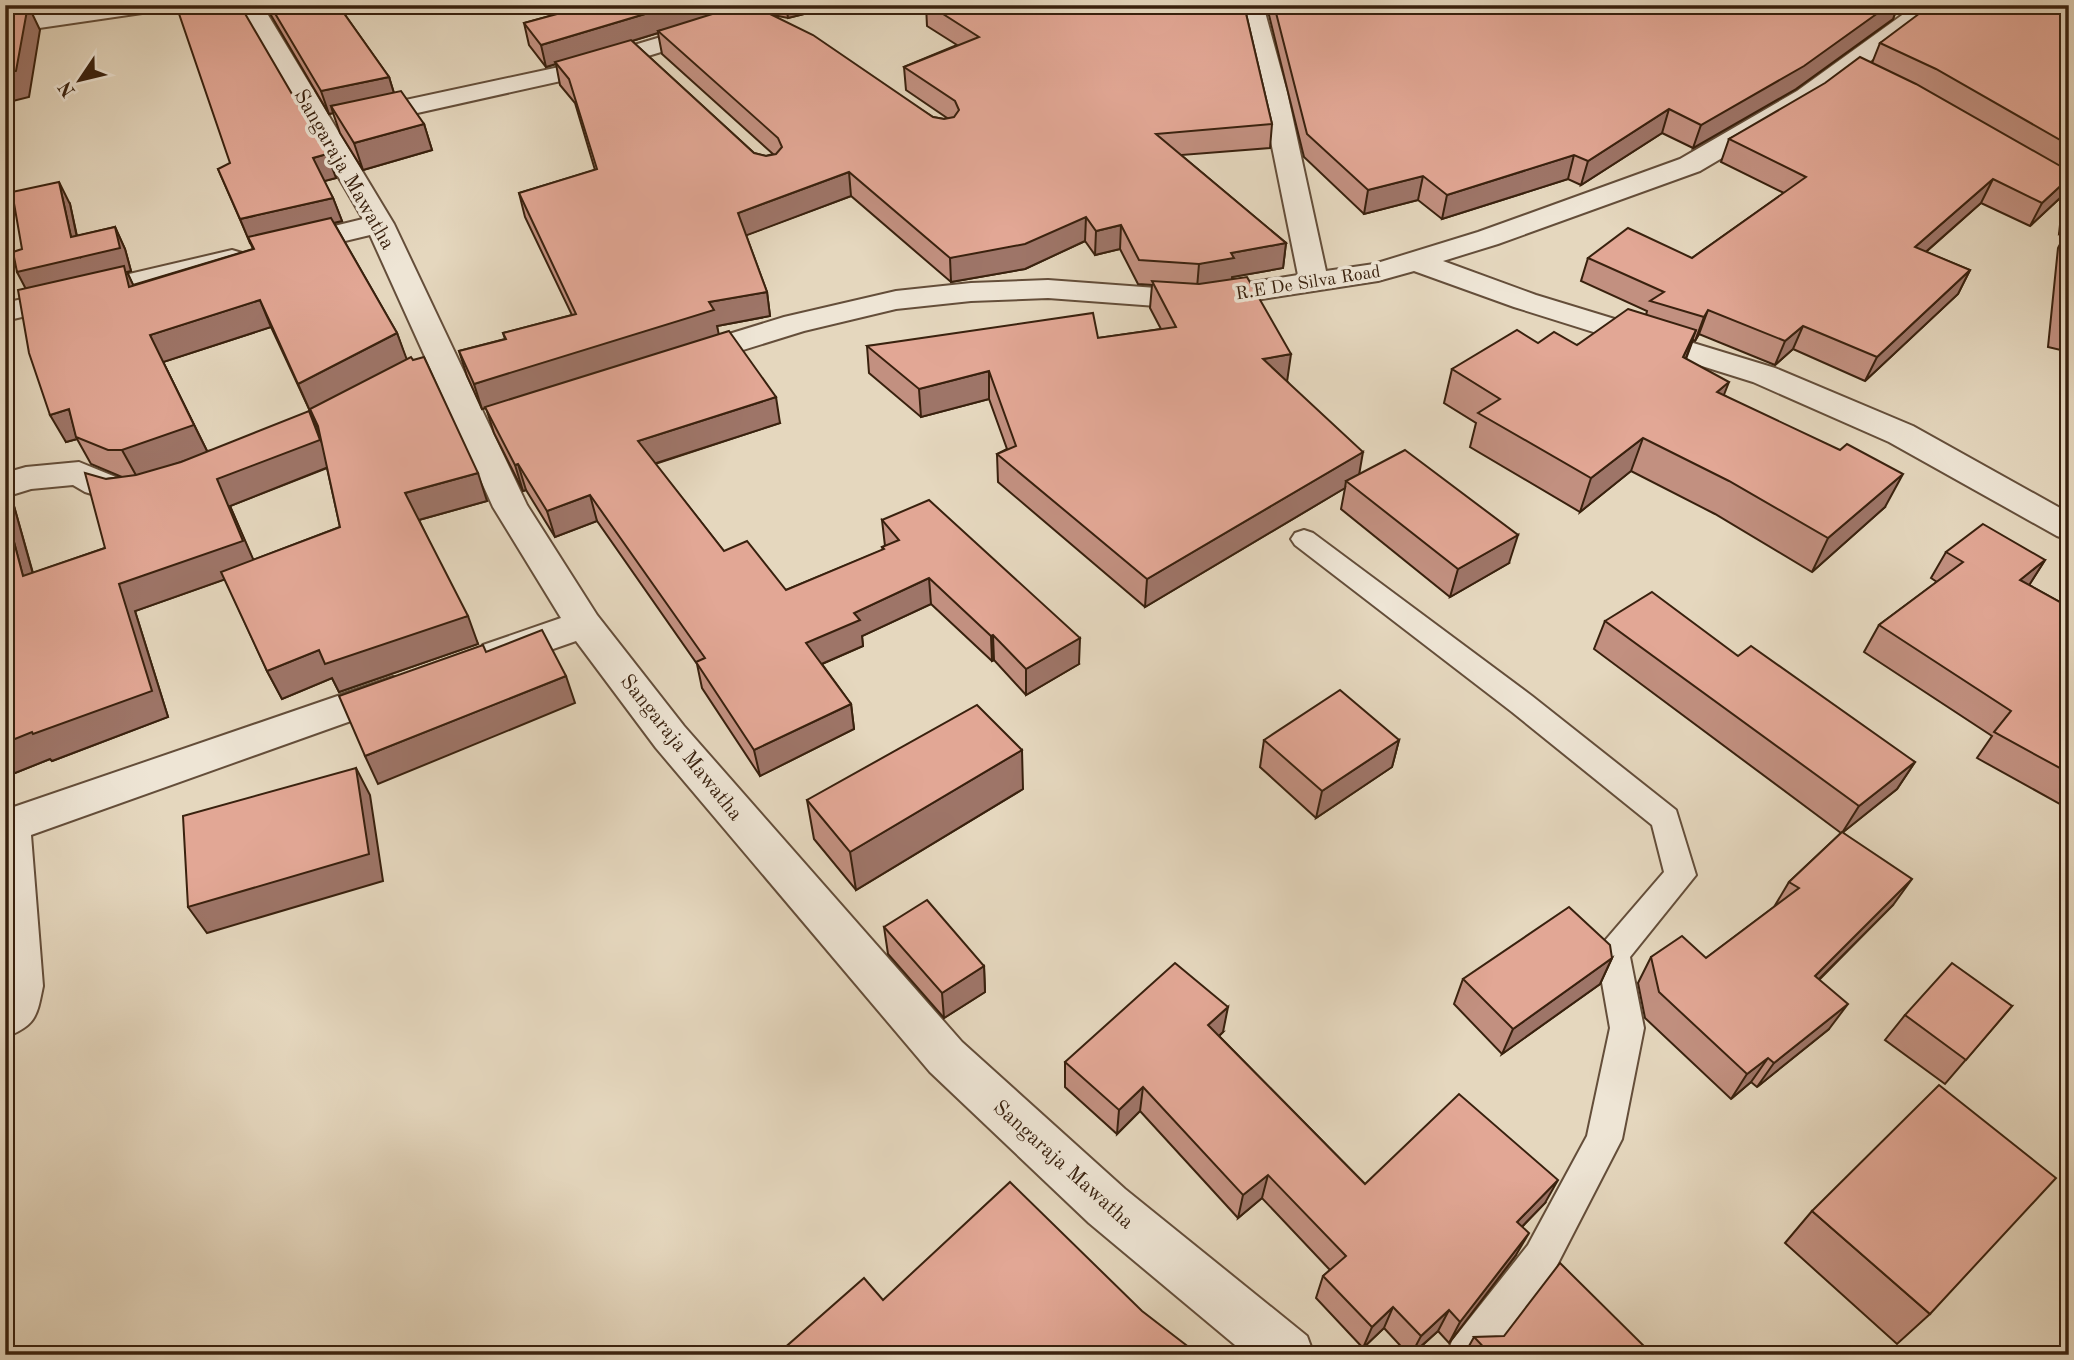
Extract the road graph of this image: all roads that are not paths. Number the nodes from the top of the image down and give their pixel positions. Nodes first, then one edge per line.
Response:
1 (149, 5) edge
2 (250, 5) edge
3 (1245, 5) edge
4 (1932, 5) edge
5 (740, 23) edge
6 (5, 26) edge
7 (641, 51) junction
8 (661, 69) edge
9 (320, 127) junction
10 (380, 224) junction
11 (1415, 261) junction
12 (1314, 283) junction
13 (5, 312) edge
14 (663, 365) edge
15 (160, 485) edge
16 (5, 486) edge
17 (2069, 528) edge
18 (1304, 539) dead end
19 (584, 624) junction
20 (466, 666) edge
21 (427, 679) edge
22 (8, 826) edge
23 (5, 1017) edge
24 (1288, 1355) edge
25 (1466, 1355) edge

1 - 6 street
2 - 9 street, Sangaraja Mawatha
3 - 12 street
4 - 11 street, R.E De Silva Road
5 - 7 street
7 - 8 street
7 - 9 street
9 - 10 street, Sangaraja Mawatha
10 - 13 street
10 - 19 street, Sangaraja Mawatha
11 - 12 street, R.E De Silva Road
11 - 17 street
12 - 14 street, R.E De Silva Road
15 - 16 street
18 - 25 lane
19 - 20 street
19 - 24 street, Sangaraja Mawatha
21 - 22 street
22 - 23 street

